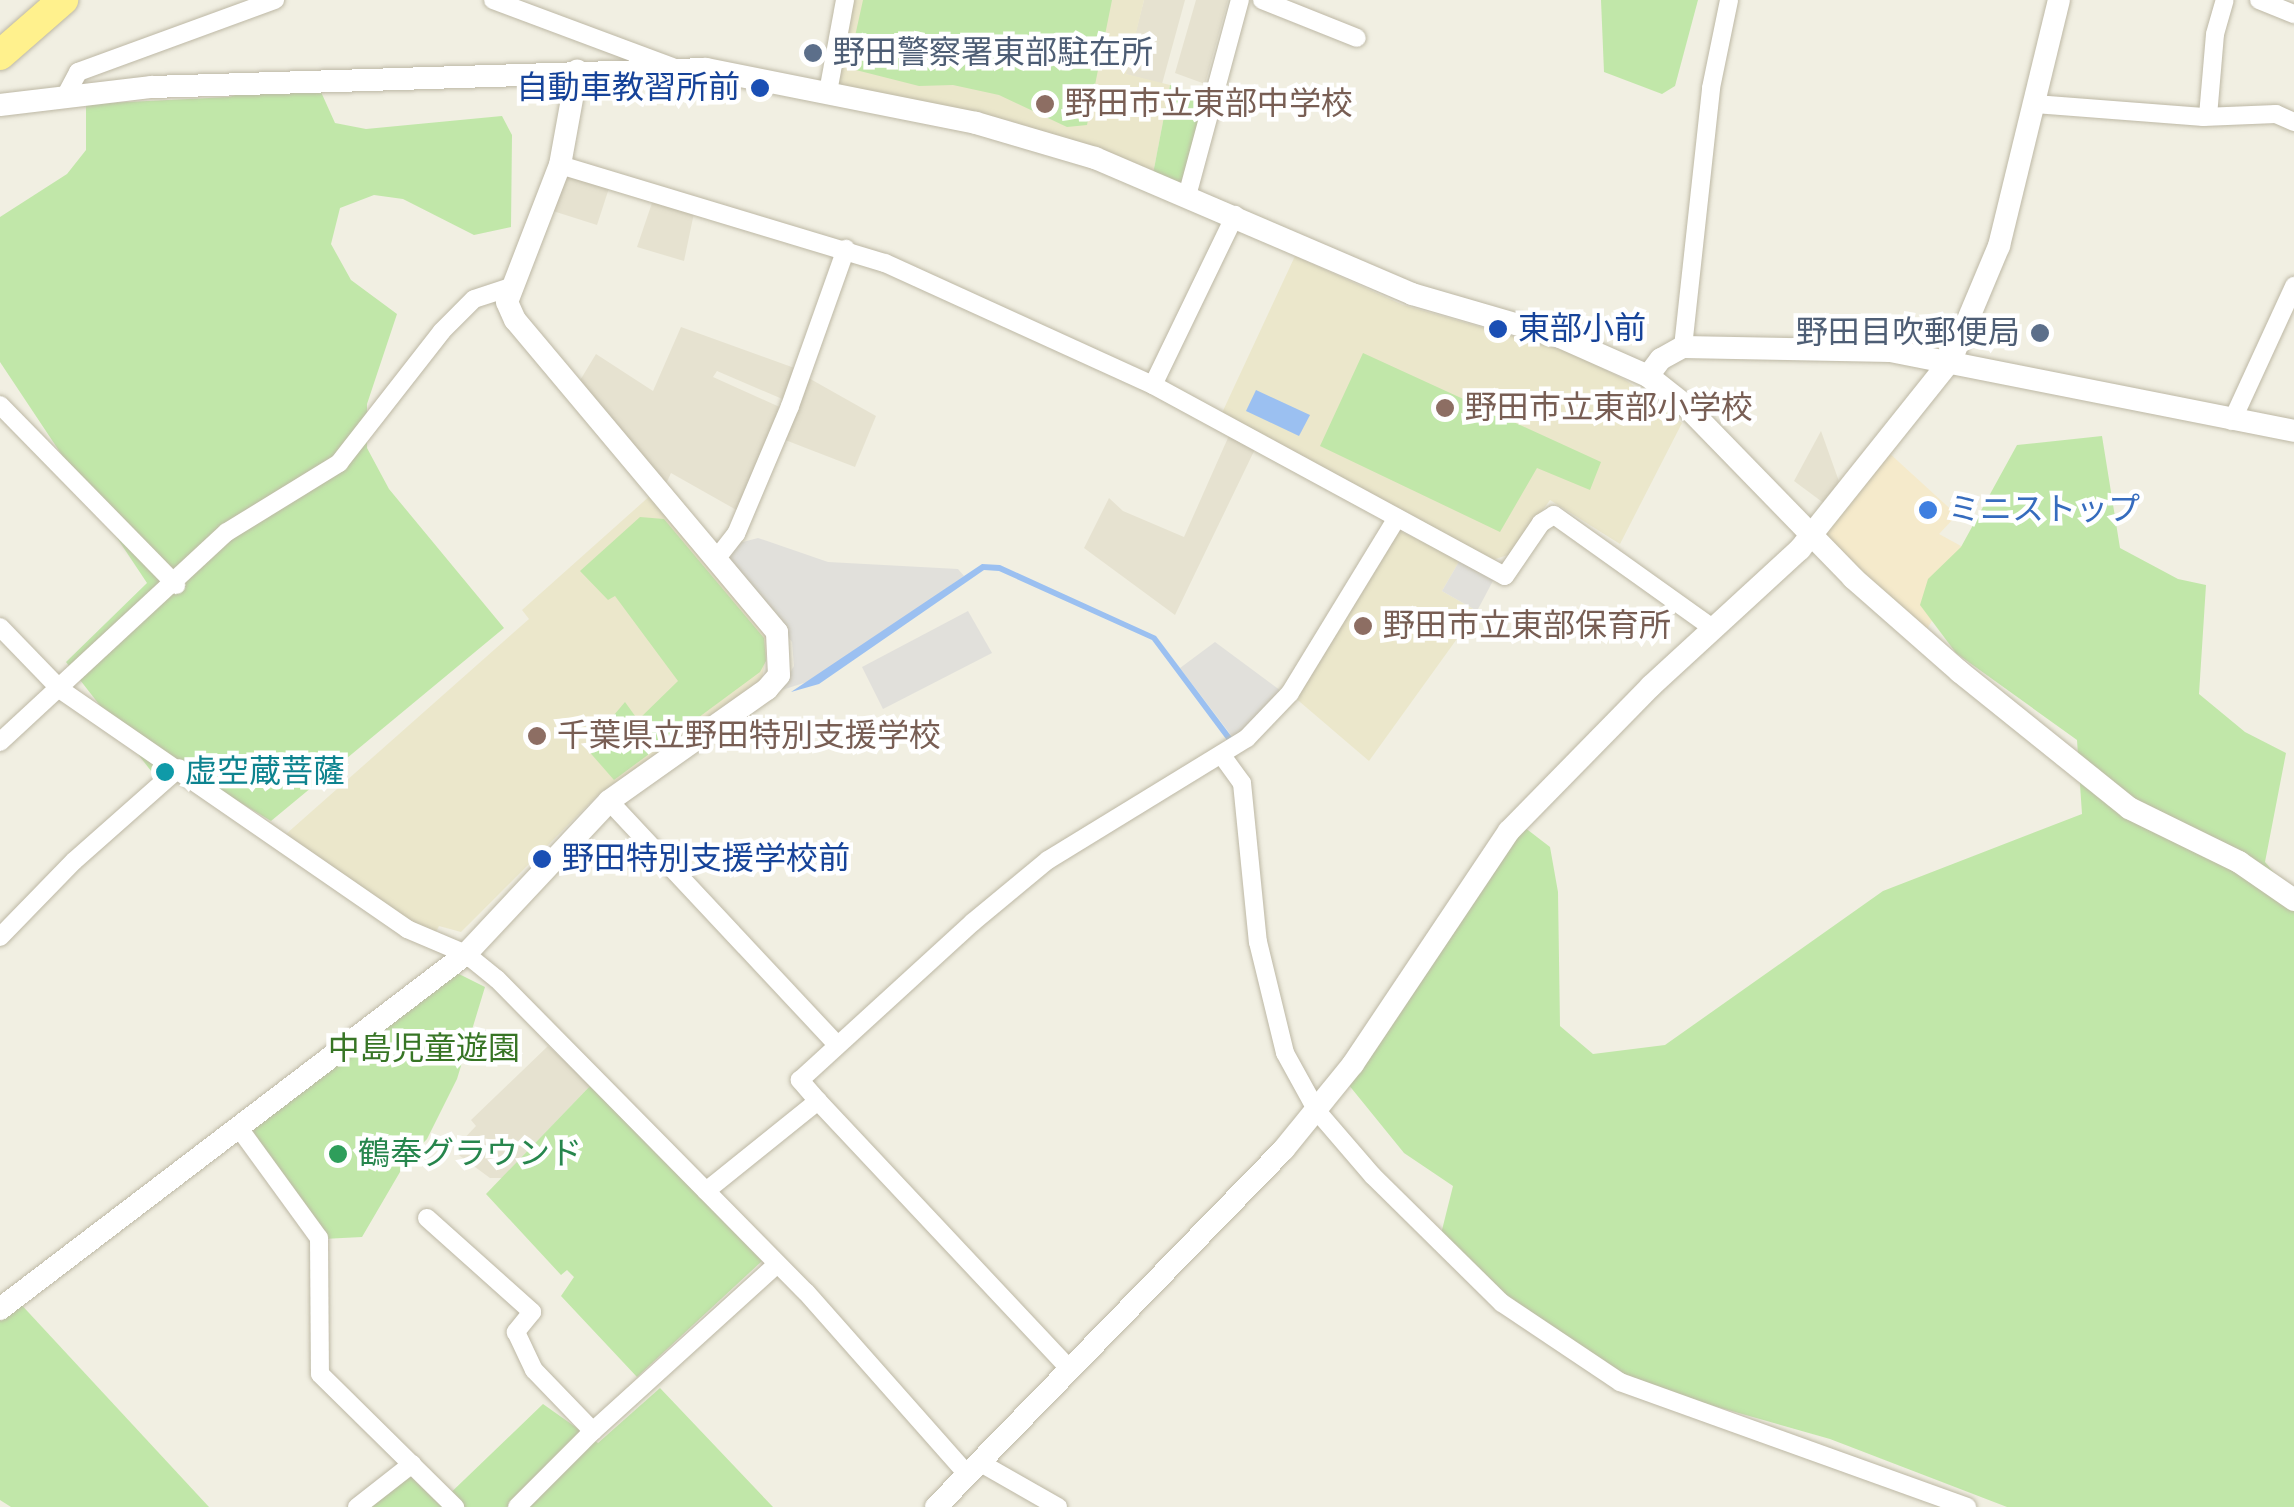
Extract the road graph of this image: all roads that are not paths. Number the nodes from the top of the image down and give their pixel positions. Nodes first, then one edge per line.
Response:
1 (63, 0) edge
2 (275, 0) edge
3 (494, 0) edge
4 (845, 0) edge
5 (1240, 0) edge
6 (1262, 0) edge
7 (1730, 0) edge
8 (2059, 0) edge
9 (2225, 0) edge
10 (2259, 0) edge
11 (2294, 14) edge
12 (1358, 38) dead end
13 (0, 54) edge
14 (672, 67) junction
15 (577, 71) junction
16 (828, 92) junction
17 (67, 93) junction
18 (2035, 104) junction
19 (0, 106) edge
20 (2208, 116) junction
21 (2294, 122) edge
22 (560, 166) junction
23 (1187, 196) junction
24 (1235, 215) junction
25 (846, 249) junction
26 (2294, 286) edge
27 (507, 288) junction
28 (1683, 347) junction
29 (1951, 360) junction
30 (1648, 376) junction
31 (1152, 385) junction
32 (0, 404) edge
33 (2232, 420) junction
34 (2294, 432) edge
35 (1396, 518) junction
36 (1810, 536) junction
37 (716, 558) junction
38 (176, 585) junction
39 (0, 627) edge
40 (1714, 629) junction
41 (60, 690) junction
42 (0, 742) edge
43 (1223, 756) junction
44 (179, 768) junction
45 (610, 801) junction
46 (2294, 900) edge
47 (0, 937) edge
48 (466, 954) junction
49 (836, 1044) junction
50 (818, 1101) junction
51 (1317, 1111) junction
52 (240, 1128) junction
53 (706, 1192) junction
54 (427, 1218) dead end
55 (776, 1265) junction
56 (0, 1310) edge
57 (1068, 1367) junction
58 (593, 1431) junction
59 (412, 1464) junction
60 (973, 1468) junction
61 (356, 1507) edge
62 (455, 1507) edge
63 (518, 1507) edge
64 (936, 1507) edge
65 (1058, 1507) edge
66 (1967, 1507) edge

1 - 13 main road
2 - 17 street
3 - 14 street
4 - 16 street
5 - 23 street
6 - 12 street
7 - 28 street
8 - 18 street
9 - 20 street
10 - 11 street
14 - 15 street
14 - 16 street
15 - 17 street
15 - 22 street
16 - 23 street
17 - 19 street
18 - 20 street
18 - 29 street
20 - 21 street
22 - 25 street
22 - 27 street
23 - 24 street
24 - 30 street
24 - 31 street
25 - 31 street
25 - 37 street
26 - 33 street
27 - 37 street
27 - 38 street
28 - 29 street
28 - 30 street
29 - 33 street
29 - 36 street
30 - 36 street
31 - 35 street
32 - 38 street
33 - 34 street
35 - 40 street
35 - 43 street
36 - 40 street
36 - 46 street
37 - 45 street
38 - 41 street
39 - 41 street
40 - 51 street
41 - 42 street
41 - 44 street
43 - 49 street
43 - 51 street
44 - 47 street
44 - 48 street
45 - 48 street
45 - 49 street
48 - 52 street
48 - 53 street
49 - 50 street
50 - 53 street
50 - 57 street
51 - 57 street
51 - 66 street
52 - 56 street
52 - 59 street
53 - 55 street
54 - 58 street
55 - 58 street
55 - 60 street
57 - 60 street
58 - 63 street
59 - 61 street
59 - 62 street
60 - 64 street
60 - 65 street

